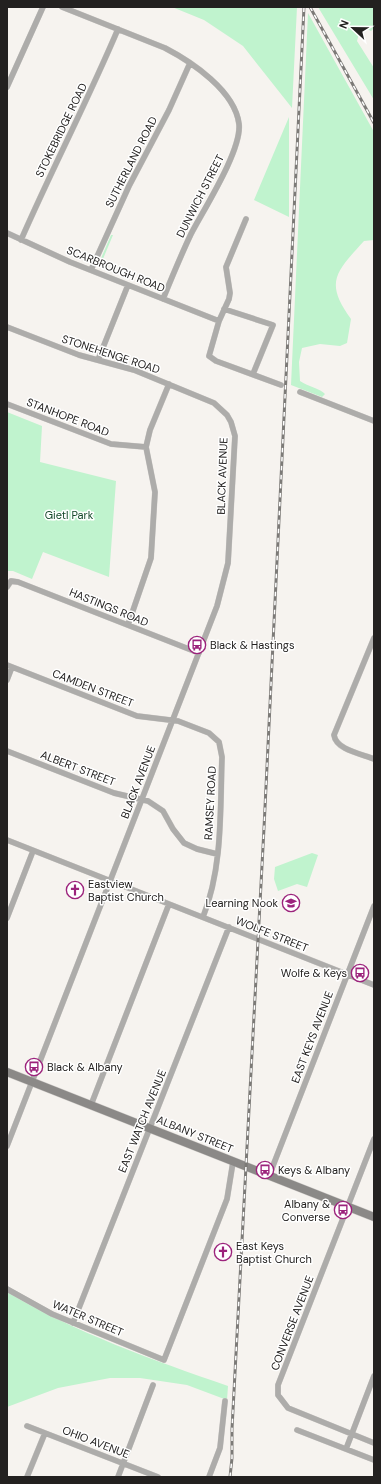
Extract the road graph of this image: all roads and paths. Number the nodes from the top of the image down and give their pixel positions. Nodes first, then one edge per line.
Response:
1 (43, 7) edge
2 (62, 7) edge
3 (118, 29) junction
4 (190, 63) junction
5 (7, 87) edge
6 (246, 219) dead end
7 (7, 233) edge
8 (21, 240) junction
9 (91, 270) junction
10 (128, 285) junction
11 (163, 298) junction
12 (224, 309) junction
13 (219, 321) junction
14 (7, 327) edge
15 (98, 360) junction
16 (253, 374) junction
17 (169, 384) junction
18 (281, 385) dead end
19 (300, 392) dead end
20 (7, 404) edge
21 (227, 415) joint
22 (374, 421) edge
23 (146, 447) junction
24 (7, 587) edge
25 (128, 625) junction
26 (374, 639) edge
27 (199, 653) junction
28 (10, 666) edge
29 (7, 680) edge
30 (173, 720) junction
31 (7, 751) edge
32 (374, 759) edge
33 (142, 799) junction
34 (7, 840) edge
35 (33, 851) junction
36 (217, 854) junction
37 (110, 881) junction
38 (169, 904) junction
39 (374, 906) edge
40 (203, 916) junction
41 (7, 918) edge
42 (229, 927) junction
43 (347, 974) junction
44 (374, 985) edge
45 (7, 1072) edge
46 (32, 1082) junction
47 (91, 1105) junction
48 (150, 1128) junction
49 (374, 1139) edge
50 (7, 1146) edge
51 (233, 1162) junction
52 (269, 1176) junction
53 (348, 1207) junction
54 (374, 1217) edge
55 (7, 1290) edge
56 (73, 1323) junction
57 (374, 1376) edge
58 (153, 1385) dead end
59 (225, 1401) dead end
60 (27, 1426) dead end
61 (297, 1430) dead end
62 (45, 1433) junction
63 (352, 1435) junction
64 (374, 1444) edge
65 (346, 1449) junction
66 (374, 1460) edge
67 (123, 1464) junction
68 (27, 1477) edge
69 (118, 1477) edge
70 (158, 1477) edge
71 (209, 1477) edge

1 - 5 street
2 - 3 street, DUNWICH STREET
3 - 4 street, DUNWICH STREET
3 - 8 street, STOKEBRIDGE ROAD
4 - 9 street, SUTHERLAND ROAD
4 - 11 street, DUNWICH STREET
6 - 12 street
7 - 8 street, SCARBROUGH ROAD
8 - 9 street, SCARBROUGH ROAD
9 - 10 street, SCARBROUGH ROAD
10 - 11 street, SCARBROUGH ROAD
10 - 15 street
11 - 13 street, SCARBROUGH ROAD
12 - 13 street
12 - 16 street
13 - 16 street
14 - 15 street, STONEHENGE ROAD
15 - 17 street, STONEHENGE ROAD
16 - 18 street
17 - 21 street, STONEHENGE ROAD
17 - 23 street
19 - 22 street
20 - 23 street, STANHOPE ROAD
21 - 27 street, BLACK AVENUE
23 - 25 street
24 - 25 street, HASTINGS ROAD
25 - 27 street, HASTINGS ROAD
26 - 32 street
27 - 30 street, BLACK AVENUE
28 - 29 street
28 - 30 street, CAMDEN STREET
30 - 33 street, BLACK AVENUE
30 - 36 street, RAMSEY ROAD
31 - 33 street, ALBERT STREET
33 - 36 street, ALBERT STREET
33 - 37 street, BLACK AVENUE
34 - 35 street, WOLFE STREET
35 - 37 street, WOLFE STREET
35 - 41 street
36 - 40 street, RAMSEY ROAD
37 - 38 street, WOLFE STREET
37 - 46 street, BLACK AVENUE
38 - 40 street, WOLFE STREET
38 - 47 street
39 - 43 street, EAST KEYS AVENUE
40 - 42 street, WOLFE STREET
42 - 43 street, WOLFE STREET
42 - 48 street, EAST WATCH AVENUE
43 - 44 street, WOLFE STREET
43 - 52 street, EAST KEYS AVENUE
45 - 46 street, ALBANY STREET
46 - 47 street, ALBANY STREET
46 - 50 street, BLACK AVENUE
47 - 48 street, ALBANY STREET
48 - 51 street, ALBANY STREET
48 - 56 street, EAST WATCH AVENUE
49 - 53 street, CONVERSE AVENUE
51 - 52 street, ALBANY STREET
51 - 56 street, WATER STREET
52 - 53 street, ALBANY STREET
53 - 54 street, ALBANY STREET
53 - 63 street, CONVERSE AVENUE
55 - 56 street, WATER STREET
57 - 63 street
58 - 67 street
59 - 71 street
60 - 62 street, OHIO AVENUE
61 - 65 street
62 - 67 street, OHIO AVENUE
62 - 68 street
63 - 64 street
63 - 65 street
65 - 66 street
67 - 69 street
67 - 70 street, OHIO AVENUE

